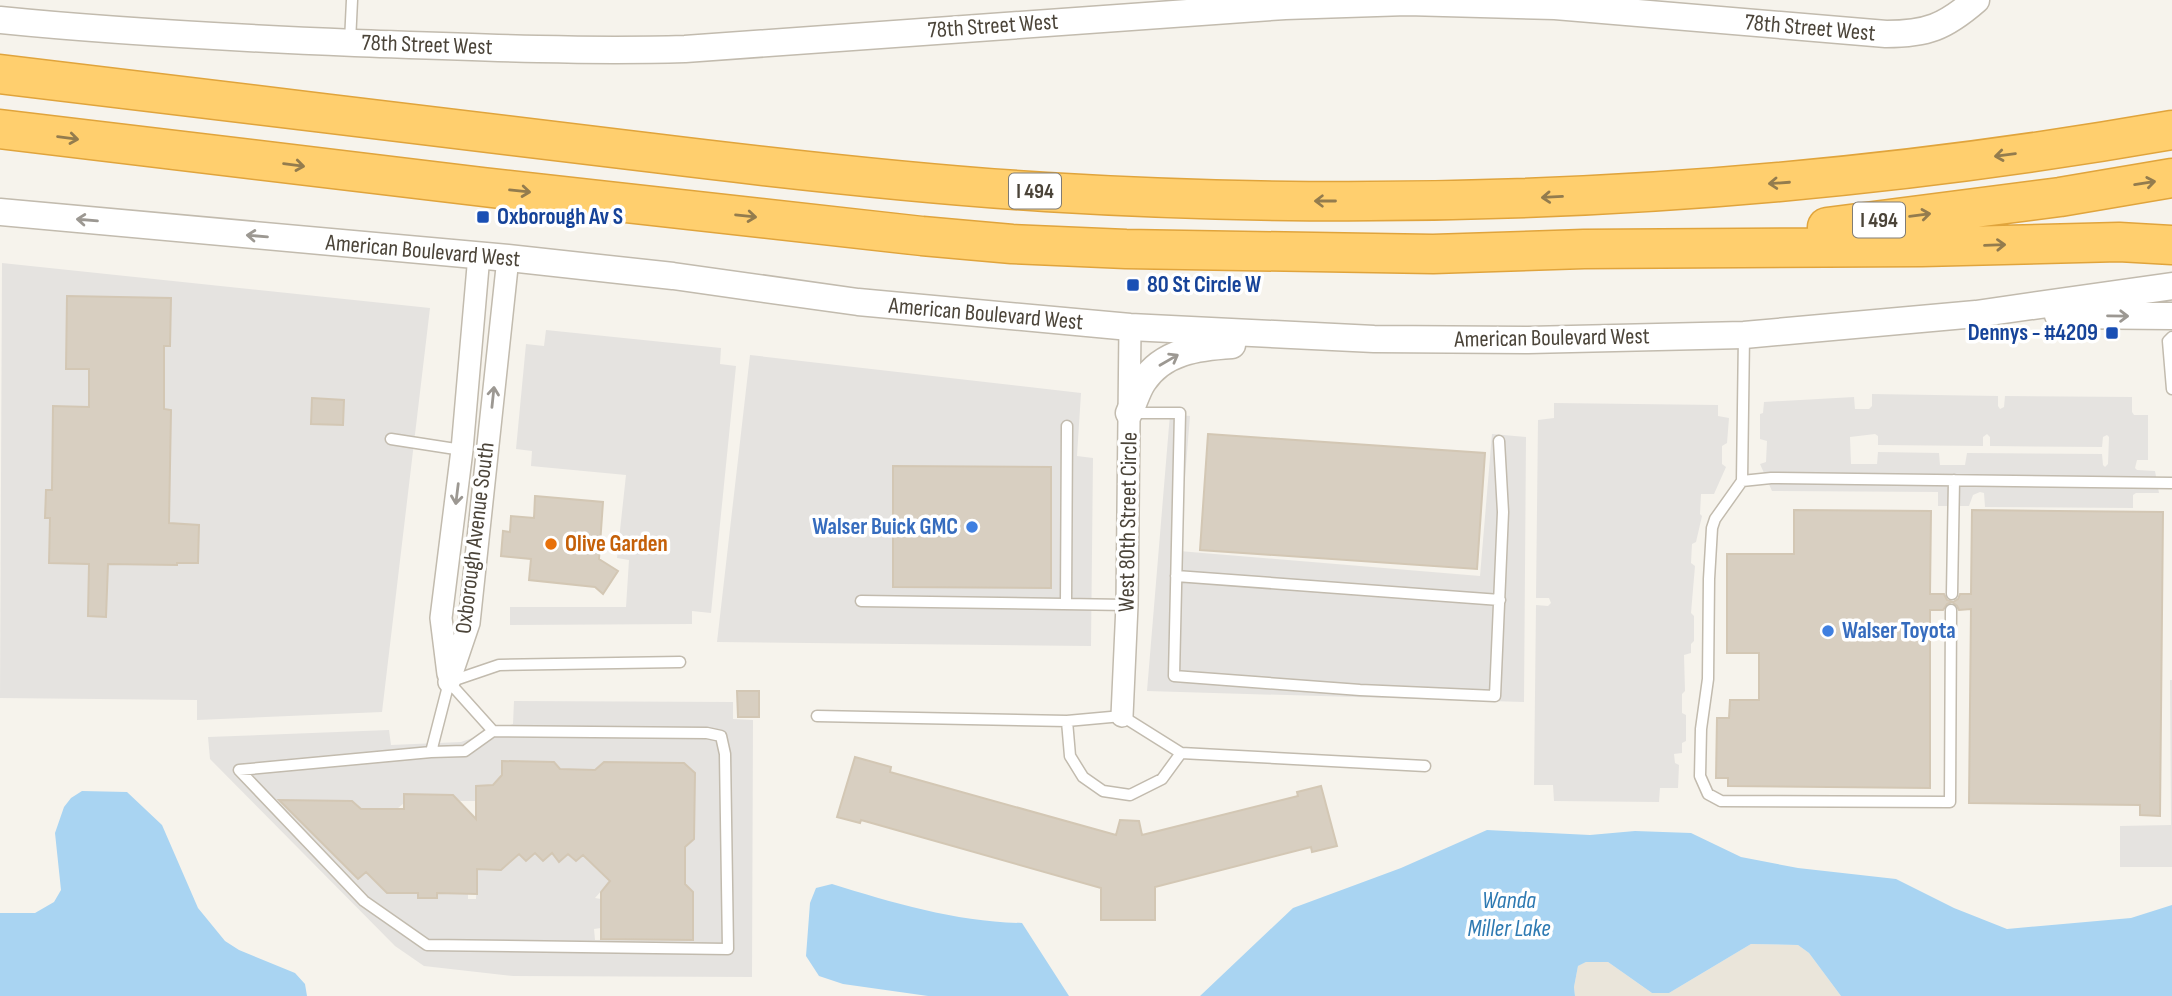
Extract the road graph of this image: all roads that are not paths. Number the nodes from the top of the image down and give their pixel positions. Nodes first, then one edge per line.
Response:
1 (352, 0) edge
2 (1976, 0) edge
3 (1285, 3) edge
4 (1660, 7) edge
5 (1131, 8) edge
6 (0, 20) edge
7 (351, 43) junction
8 (0, 75) edge
9 (2172, 113) edge
10 (0, 130) edge
11 (2172, 130) edge
12 (2073, 147) junction
13 (2172, 178) edge
14 (0, 212) edge
15 (2172, 245) edge
16 (1584, 249) junction
17 (479, 255) junction
18 (508, 258) junction
19 (2172, 286) edge
20 (1976, 314) junction
21 (2172, 316) edge
22 (1130, 327) junction
23 (1744, 335) junction
24 (2172, 337) edge
25 (1351, 338) junction
26 (2172, 389) edge
27 (1129, 413) junction
28 (1067, 426) dead end
29 (391, 439) dead end
30 (1499, 441) dead end
31 (462, 450) junction
32 (1954, 480) junction
33 (1742, 481) junction
34 (2172, 483) edge
35 (1176, 576) junction
36 (1952, 594) dead end
37 (1500, 600) junction
38 (861, 601) dead end
39 (1066, 603) junction
40 (1127, 605) junction
41 (1951, 610) dead end
42 (680, 662) dead end
43 (449, 682) junction
44 (817, 716) dead end
45 (1122, 716) junction
46 (1067, 721) junction
47 (493, 731) junction
48 (430, 752) junction
49 (1181, 753) junction
50 (1425, 766) dead end

1 - 7 lane
2 - 4 street, 78th Street West
3 - 4 street, 78th Street West
3 - 5 street, 78th Street West
5 - 7 street, 78th Street West
6 - 7 street, 78th Street West
12 -> 8 highway, I 494
9 - 12 highway
10 -> 16 highway, I 494
11 - 12 highway, I 494
16 -> 13 highway, I 494
17 -> 14 street, American Boulevard West
16 -> 15 highway
17 - 18 street, American Boulevard West
17 - 31 street, Oxborough Avenue South
18 - 22 street, American Boulevard West
43 -> 18 street, Oxborough Avenue South
19 - 20 street, American Boulevard West
20 -> 21 street, American Boulevard West
20 - 23 street, American Boulevard West
22 - 25 street, American Boulevard West
22 - 27 street, West 80th Street Circle
23 - 25 street, American Boulevard West
23 - 33 lane
24 - 26 lane
27 -> 25 street
27 - 35 lane
27 - 40 street, West 80th Street Circle
28 - 39 lane
29 - 31 lane
30 - 37 lane
31 -> 43 street, Oxborough Avenue South
32 - 33 lane
32 - 34 lane
32 - 36 lane
33 - 41 lane
35 - 37 lane
35 - 37 lane
38 - 39 lane
39 - 40 lane
40 - 45 street, West 80th Street Circle
42 - 43 lane
43 - 47 lane
43 - 48 lane
44 - 46 lane
45 - 46 lane
45 - 49 lane
46 - 49 lane
47 - 48 lane
47 - 48 lane
49 - 50 lane

